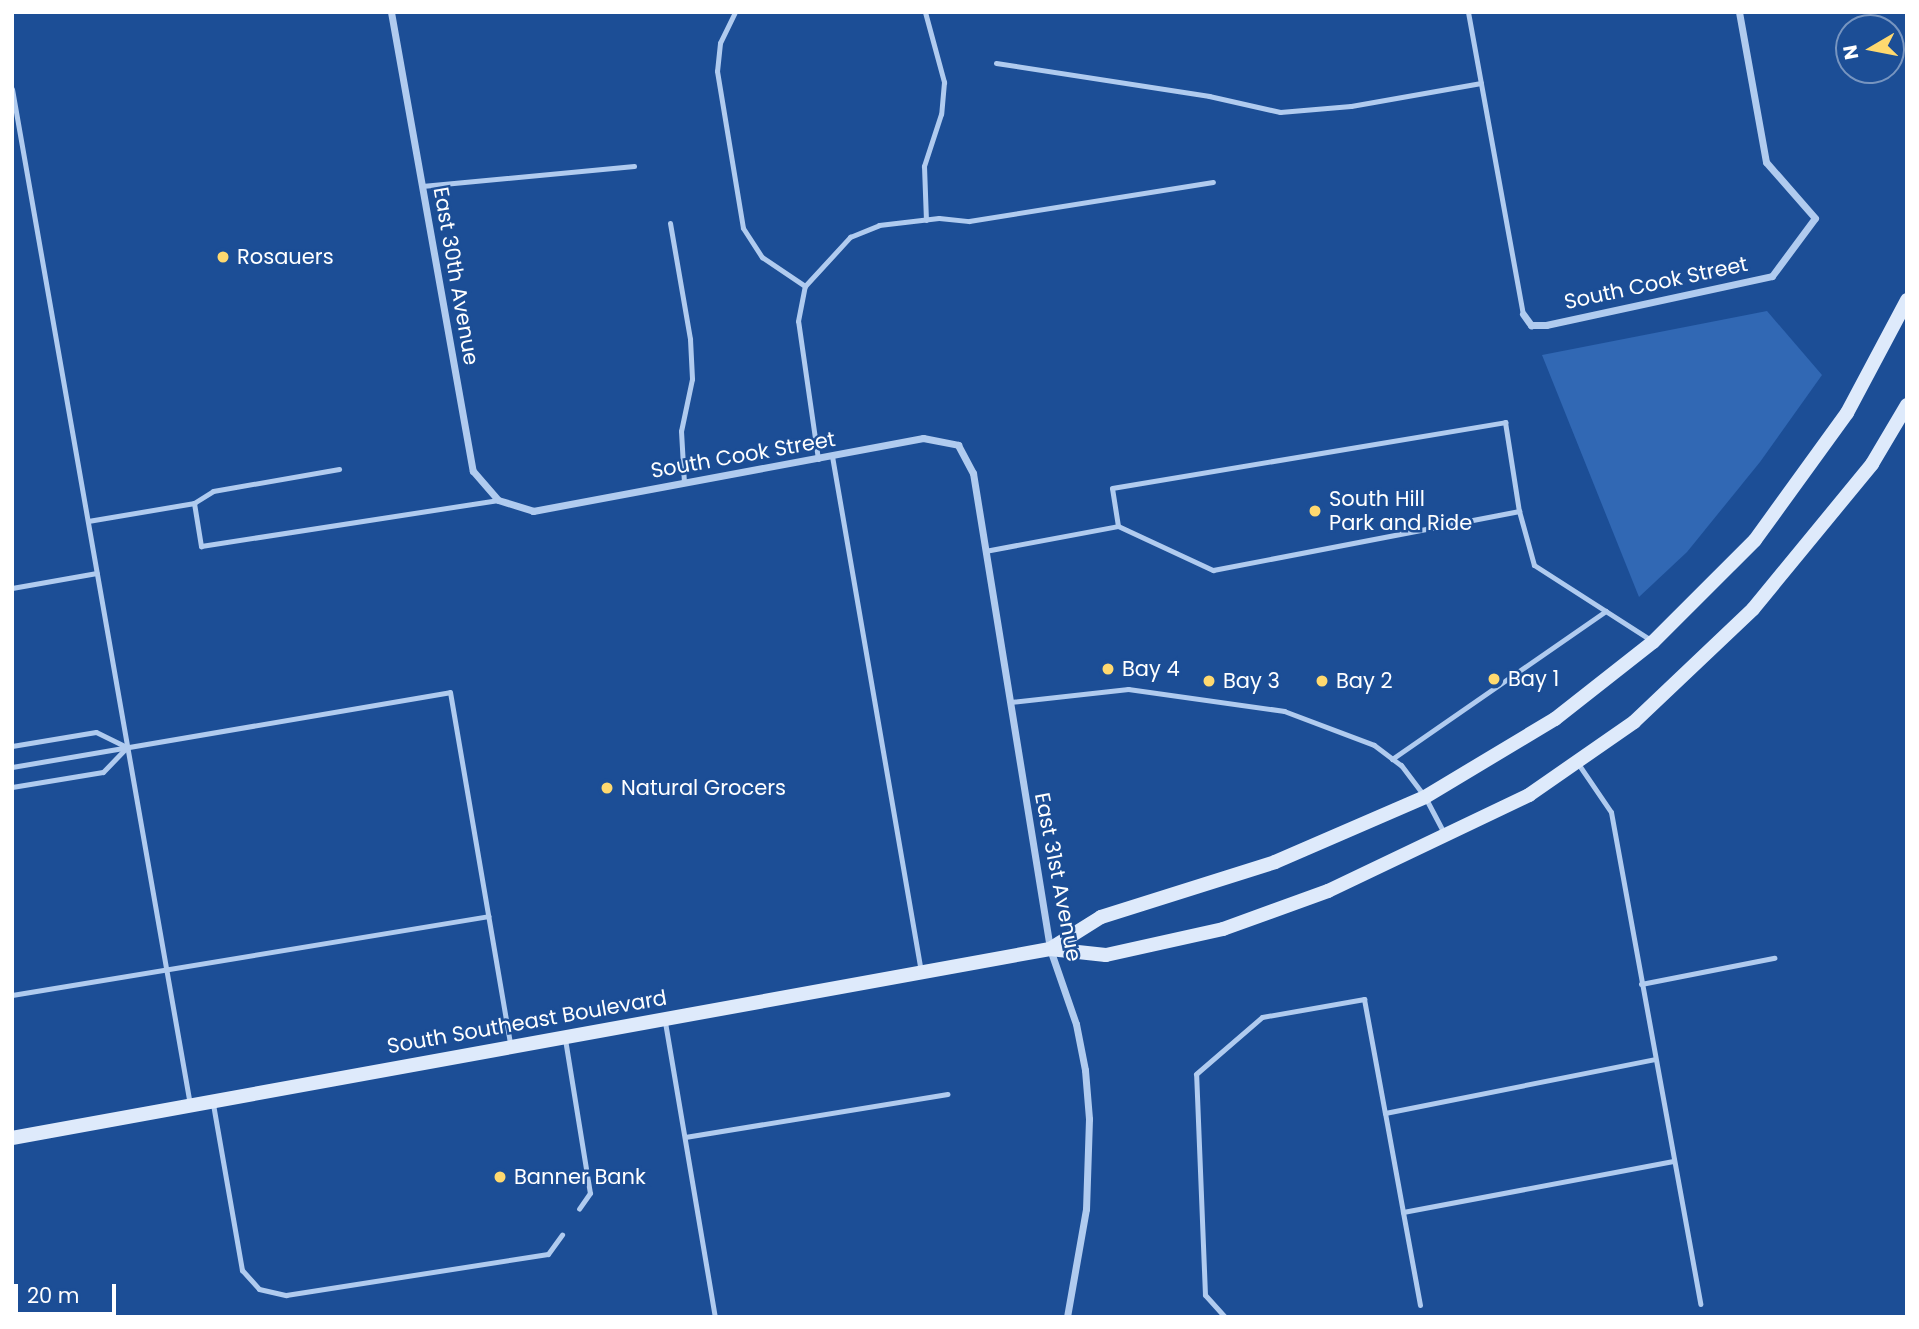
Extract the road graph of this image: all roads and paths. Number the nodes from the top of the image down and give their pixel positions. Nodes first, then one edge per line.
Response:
1 (391, 12) edge
2 (735, 12) edge
3 (925, 12) edge
4 (1468, 12) edge
5 (1739, 12) edge
6 (996, 63) dead end
7 (1481, 82) junction
8 (12, 89) edge
9 (634, 166) dead end
10 (1213, 182) dead end
11 (422, 186) junction
12 (926, 220) junction
13 (670, 223) dead end
14 (805, 286) junction
15 (1907, 300) edge
16 (1523, 314) joint
17 (1907, 405) edge
18 (958, 445) joint
19 (832, 456) junction
20 (818, 459) junction
21 (339, 469) dead end
22 (684, 483) junction
23 (498, 500) junction
24 (194, 503) junction
25 (1519, 511) junction
26 (88, 521) junction
27 (1118, 526) junction
28 (985, 551) junction
29 (97, 572) junction
30 (12, 588) edge
31 (1606, 611) junction
32 (1653, 642) junction
33 (1010, 702) junction
34 (12, 746) edge
35 (127, 747) junction
36 (1392, 759) junction
37 (1577, 762) junction
38 (12, 767) edge
39 (12, 787) edge
40 (1425, 797) junction
41 (1447, 838) junction
42 (489, 916) junction
43 (1050, 949) junction
44 (1774, 958) dead end
45 (166, 970) junction
46 (921, 972) junction
47 (1642, 984) junction
48 (12, 995) edge
49 (664, 1019) junction
50 (565, 1037) junction
51 (511, 1047) junction
52 (1655, 1059) junction
53 (947, 1094) dead end
54 (213, 1101) junction
55 (190, 1105) junction
56 (1385, 1113) junction
57 (12, 1138) edge
58 (685, 1138) junction
59 (1673, 1161) junction
60 (579, 1209) dead end
61 (1403, 1212) junction
62 (562, 1235) dead end
63 (1700, 1304) dead end
64 (1420, 1305) dead end
65 (715, 1317) edge
66 (1067, 1317) edge
67 (1225, 1317) edge

1 - 11 street, East 30th Avenue
2 - 14 lane
3 - 12 lane
4 - 7 lane
5 - 16 street, South Cook Street
6 - 7 lane
7 - 16 lane
8 - 26 lane
9 - 11 lane
10 - 12 lane
11 - 23 street, East 30th Avenue
12 - 14 lane
13 - 22 lane
14 - 20 lane
15 - 32 main road, South Southeast Boulevard
17 - 37 main road, South Southeast Boulevard
18 - 19 street, South Cook Street
18 - 28 street, East 31st Avenue
19 - 20 street, South Cook Street
19 - 46 lane
20 - 22 street, South Cook Street
21 - 24 lane
22 - 23 street, South Cook Street
23 - 24 lane
24 - 26 lane
25 - 27 lane
25 - 27 lane
25 - 31 lane
26 - 29 lane
27 - 28 lane
28 - 33 street, East 31st Avenue
29 - 30 lane
29 - 35 lane
31 - 32 lane
31 - 36 lane
32 - 40 main road, South Southeast Boulevard
33 - 36 lane
33 - 43 street, East 31st Avenue
34 - 35 lane
35 - 38 lane
35 - 39 lane
35 - 42 lane
35 - 45 lane
36 - 40 lane
37 - 41 main road, South Southeast Boulevard
37 - 47 lane
40 - 41 lane
40 - 43 main road, South Southeast Boulevard
41 - 43 main road, South Southeast Boulevard
42 - 45 lane
42 - 51 lane
43 - 46 main road, South Southeast Boulevard
43 - 66 street, East 31st Avenue
44 - 47 lane
45 - 48 lane
45 - 55 lane
46 - 49 main road, South Southeast Boulevard
47 - 52 lane
49 - 50 main road, South Southeast Boulevard
49 - 58 lane
50 - 51 main road, South Southeast Boulevard
50 - 60 lane
51 - 54 main road, South Southeast Boulevard
52 - 56 lane
52 - 59 lane
53 - 58 lane
54 - 55 main road, South Southeast Boulevard
54 - 62 lane
55 - 57 main road, South Southeast Boulevard
56 - 61 lane
56 - 67 lane
58 - 65 lane
59 - 61 lane
59 - 63 lane
61 - 64 lane

